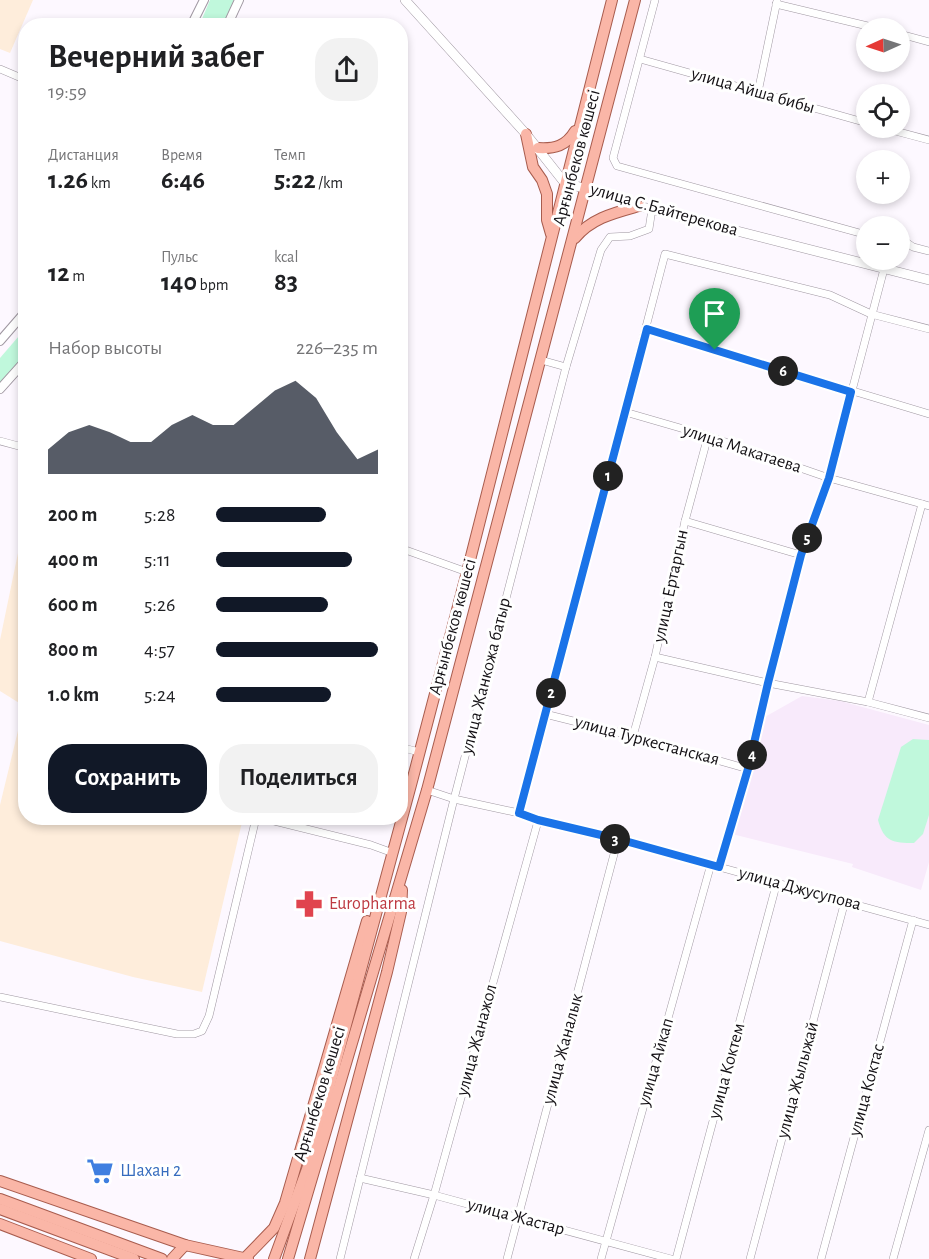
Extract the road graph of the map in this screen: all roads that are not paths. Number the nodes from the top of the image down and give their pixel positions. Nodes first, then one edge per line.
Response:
1 (204, 0) edge
2 (239, 0) edge
3 (405, 0) edge
4 (612, 0) edge
5 (635, 0) edge
6 (656, 0) edge
7 (777, 2) edge
8 (195, 18) edge
9 (231, 18) edge
10 (856, 23) edge
11 (910, 37) edge
12 (929, 42) edge
13 (640, 59) junction
14 (0, 69) edge
15 (18, 77) edge
16 (758, 92) junction
17 (856, 120) edge
18 (579, 126) junction
19 (526, 134) junction
20 (910, 135) edge
21 (929, 140) edge
22 (538, 148) junction
23 (564, 182) junction
24 (586, 188) junction
25 (639, 206) junction
26 (652, 209) junction
27 (856, 231) edge
28 (551, 235) junction
29 (572, 240) junction
30 (910, 245) edge
31 (929, 251) edge
32 (856, 261) edge
33 (883, 270) edge
34 (892, 270) edge
35 (929, 280) edge
36 (871, 314) junction
37 (18, 319) edge
38 (647, 329) junction
39 (929, 329) edge
40 (0, 340) edge
41 (541, 360) junction
42 (566, 367) junction
43 (18, 369) edge
44 (0, 389) edge
45 (851, 392) junction
46 (625, 412) junction
47 (929, 414) edge
48 (708, 436) junction
49 (0, 441) edge
50 (18, 446) edge
51 (829, 478) junction
52 (926, 505) edge
53 (685, 521) junction
54 (408, 551) edge
55 (801, 555) junction
56 (467, 572) junction
57 (656, 657) junction
58 (768, 683) junction
59 (868, 702) junction
60 (545, 714) junction
61 (929, 718) edge
62 (633, 736) junction
63 (408, 749) edge
64 (419, 752) junction
65 (748, 769) junction
66 (427, 790) junction
67 (408, 795) edge
68 (454, 799) junction
69 (519, 813) junction
70 (538, 820) junction
71 (254, 825) edge
72 (290, 825) edge
73 (400, 825) edge
74 (618, 839) junction
75 (393, 853) junction
76 (711, 864) junction
77 (719, 867) junction
78 (387, 874) junction
79 (402, 875) junction
80 (777, 882) junction
81 (845, 901) junction
82 (913, 920) junction
83 (929, 925) edge
84 (0, 997) edge
85 (929, 1130) edge
86 (360, 1178) junction
87 (0, 1181) edge
88 (434, 1195) junction
89 (0, 1199) edge
90 (0, 1209) edge
91 (518, 1218) junction
92 (0, 1224) edge
93 (606, 1241) junction
94 (185, 1245) junction
95 (91, 1259) edge
96 (134, 1259) edge
97 (162, 1259) edge
98 (172, 1259) edge
99 (246, 1259) edge
100 (274, 1259) edge
101 (288, 1259) edge
102 (310, 1259) edge
103 (340, 1259) edge
104 (414, 1259) edge
105 (507, 1259) edge
106 (601, 1259) edge
107 (671, 1259) edge
108 (676, 1259) edge
109 (750, 1259) edge
110 (821, 1259) edge
111 (893, 1259) edge

1 - 8 street
2 - 9 street
3 - 19 main road
4 - 18 main road, Арғынбеков көшесі
5 - 24 main road, Арғынбеков көшесі
6 - 13 street
7 - 10 street
7 - 16 street
11 - 12 street
13 - 16 street, улица Айша бибы
13 - 27 street
14 - 15 street
16 - 17 street, улица Айша бибы
18 - 22 main road
18 - 23 main road, Арғынбеков көшесі
19 - 22 main road
19 - 28 main road
20 - 21 street
22 - 23 main road
23 - 24 main road, улица С.Байтерекова
23 - 28 main road, Арғынбеков көшесі
24 - 25 main road, улица С.Байтерекова
24 - 29 main road, Арғынбеков көшесі
25 - 26 main road, улица С.Байтерекова
25 - 29 main road
26 - 32 main road, улица С.Байтерекова
26 - 42 street, улица Жанкожа батыр
28 - 56 main road, Арғынбеков көшесі
29 - 41 main road, Арғынбеков көшесі
30 - 31 street
33 - 36 street
34 - 35 main road, улица С.Байтерекова
36 - 38 street
36 - 39 street
36 - 45 street
37 - 40 street
38 - 45 street
38 - 46 street
41 - 42 street
41 - 66 main road, Арғынбеков көшесі
42 - 68 street, улица Жанкожа батыр
43 - 44 street
45 - 47 street
45 - 51 street
46 - 48 street, улица Макатаева
46 - 60 street
48 - 51 street, улица Макатаева
48 - 53 street, улица Ертаргын
49 - 50 street
51 - 52 street, улица Макатаева
51 - 55 street
52 - 59 street
53 - 55 street
53 - 57 street, улица Ертаргын
54 - 56 street
55 - 58 street
56 - 64 main road, Арғынбеков көшесі
57 - 58 street
57 - 62 street, улица Ертаргын
58 - 59 street
58 - 65 street
59 - 61 street
60 - 62 street, улица Туркестанская
60 - 69 street
62 - 65 street, улица Туркестанская
63 - 64 street
64 - 67 main road, Арғынбеков көшесі
65 - 77 street
66 - 68 street, улица Джусупова
66 - 79 main road, Арғынбеков көшесі
68 - 69 street, улица Джусупова
68 - 86 street, улица Жанкожа батыр
69 - 70 street, улица Джусупова
70 - 74 street, улица Джусупова
70 - 88 street, улица Жанажол
71 - 84 street
72 - 75 street
73 - 75 main road, Арғынбеков көшесі
74 - 76 street, улица Джусупова
74 - 91 street, улица Жаналык
75 - 78 main road, Арғынбеков көшесі
76 - 77 street, улица Джусупова
76 - 93 street, улица Айкап
77 - 80 street, улица Джусупова
78 - 99 main road
78 - 100 main road, Арғынбеков көшесі
79 - 101 main road, Арғынбеков көшесі
79 - 102 main road
80 - 81 street, улица Джусупова
80 - 108 street, улица Коктем
81 - 82 street, улица Джусупова
81 - 109 street, улица Жылыжай
82 - 83 street, улица Джусупова
82 - 110 street, улица Коктас
85 - 111 street
86 - 88 street, улица Жастар
86 - 103 street, улица Жанкожа батыр
87 - 94 main road
88 - 91 street, улица Жастар
88 - 104 street, улица Жанажол
89 - 97 main road
90 - 96 main road
91 - 93 street, улица Жастар
91 - 105 street, улица Жаналык
92 - 95 main road
93 - 106 street, улица Айкап
93 - 107 street, улица Жастар
94 - 98 main road
94 - 99 main road

